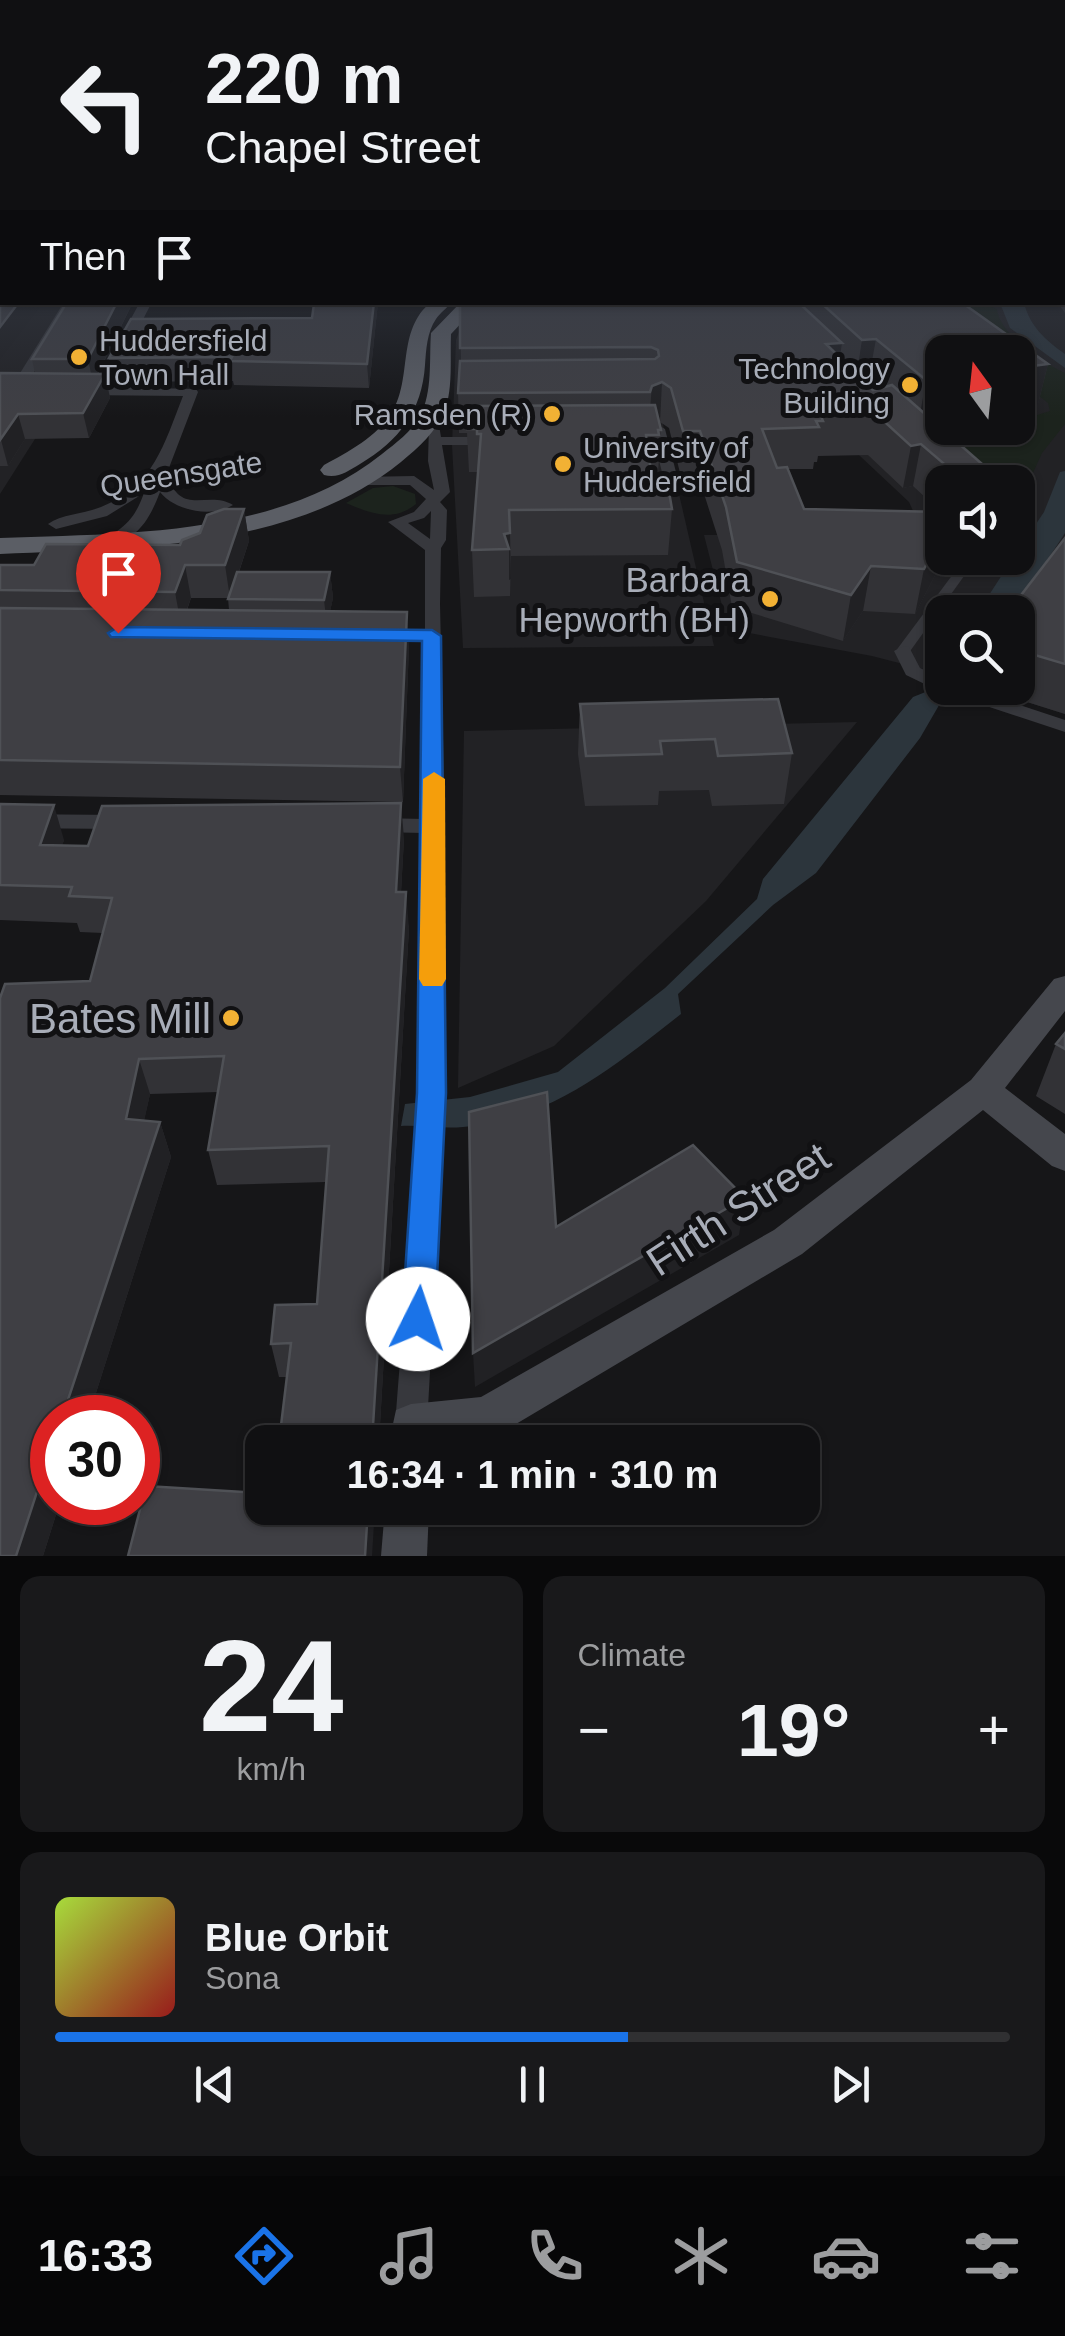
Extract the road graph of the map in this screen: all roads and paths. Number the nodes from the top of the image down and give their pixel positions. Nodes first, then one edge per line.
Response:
1 (68, 305) edge
2 (144, 305) edge
3 (439, 305) edge
4 (469, 305) edge
5 (0, 391) edge
6 (16, 391) junction
7 (32, 391) edge
8 (66, 391) edge
9 (99, 391) junction
10 (434, 410) junction
11 (642, 440) edge
12 (506, 441) edge
13 (434, 442) junction
14 (434, 461) junction
15 (159, 470) junction
16 (414, 480) junction
17 (671, 480) dead end
18 (360, 481) junction
19 (433, 500) junction
20 (225, 505) junction
21 (143, 516) junction
22 (419, 516) junction
23 (56, 524) junction
24 (0, 526) edge
25 (113, 540) junction
26 (435, 544) junction
27 (0, 546) edge
28 (959, 575) edge
29 (903, 651) joint
30 (925, 678) edge
31 (1001, 705) edge
32 (1065, 726) edge
33 (0, 821) edge
34 (138, 822) edge
35 (356, 825) edge
36 (434, 826) junction
37 (1065, 988) edge
38 (982, 1090) junction
39 (1065, 1154) edge
40 (411, 1425) edge
41 (453, 1425) edge
42 (406, 1525) edge
43 (404, 1556) edge

1 - 6 street
2 - 9 street
3 - 20 highway, Queensgate
4 - 10 highway
5 - 6 street
6 - 7 street
8 - 9 street
9 - 15 street
10 - 13 street
10 - 18 highway, Queensgate
11 - 17 street
12 - 13 street
13 - 14 street
14 - 16 street
14 - 19 street
15 - 20 street
15 - 21 street
15 - 23 street
16 - 18 street
16 - 19 street
18 - 25 highway, Queensgate
19 - 22 street
19 - 26 street
20 - 21 highway, Queensgate
21 - 23 highway, Queensgate
21 - 25 street
22 - 26 street
22 - 26 street
23 - 24 highway, Queensgate
25 - 27 highway, Queensgate
26 - 36 street
28 - 29 street
29 - 30 street
31 - 32 street
33 - 34 street
35 - 36 street
36 - 40 street
37 - 38 main road, Firth Street
38 - 39 main road
38 - 41 main road, Firth Street
42 - 43 main road

